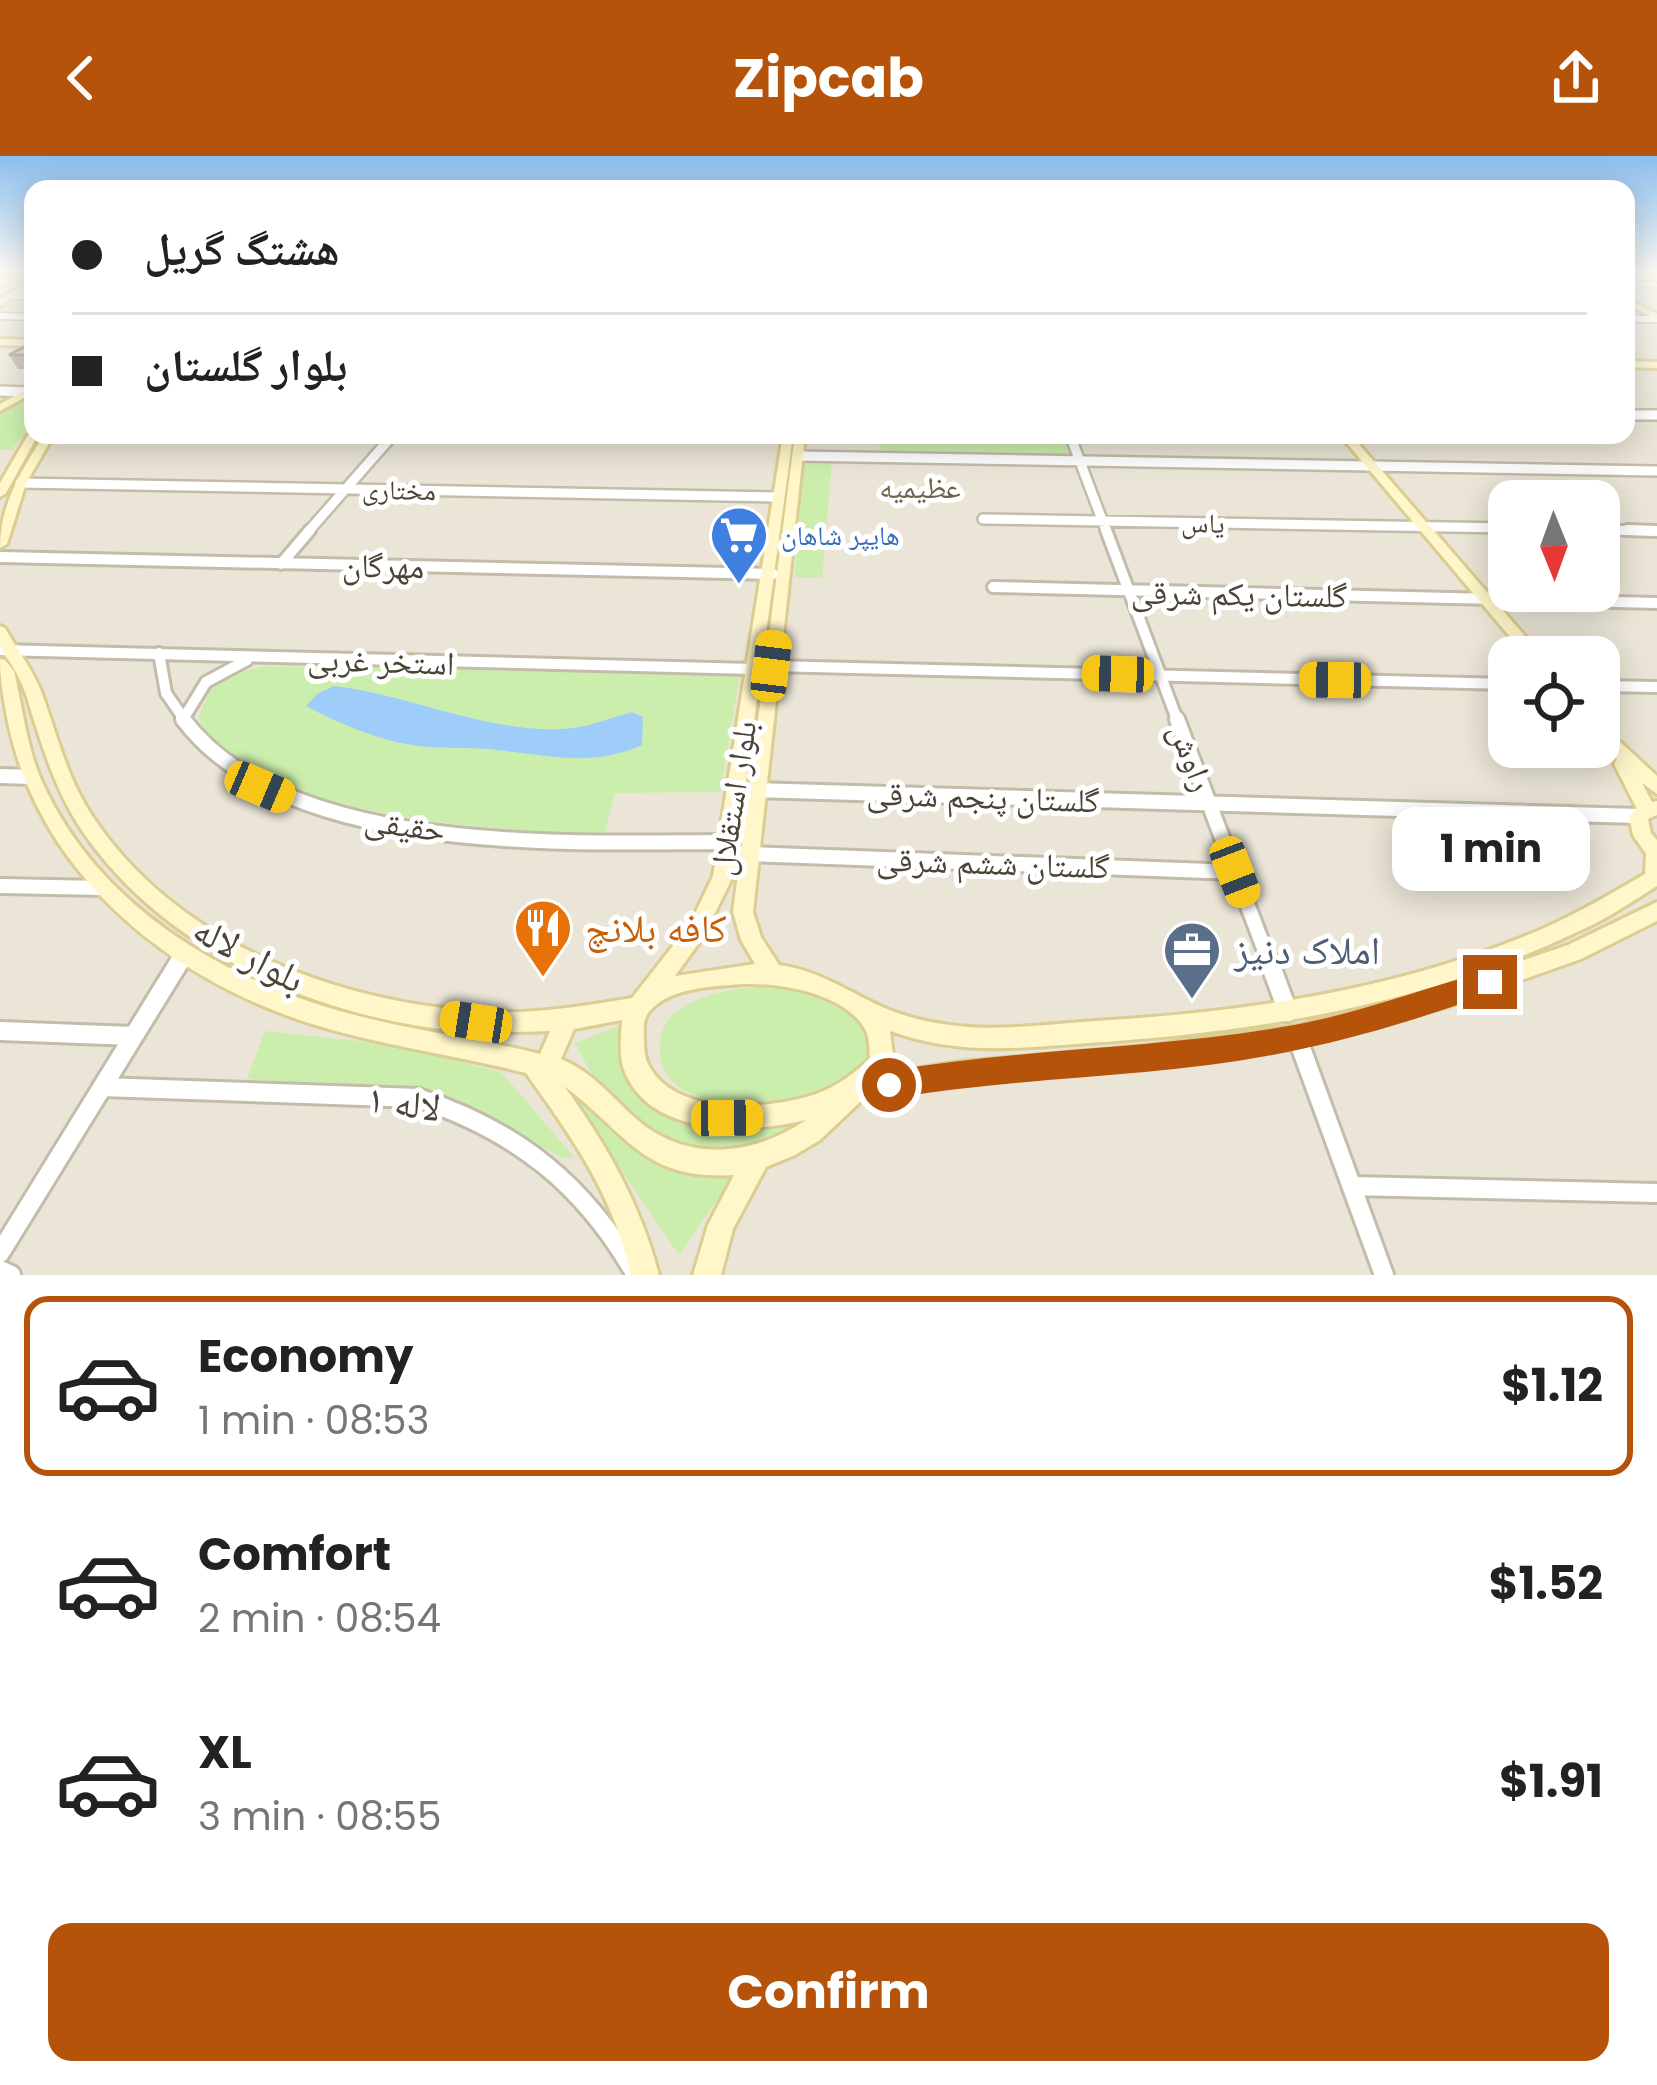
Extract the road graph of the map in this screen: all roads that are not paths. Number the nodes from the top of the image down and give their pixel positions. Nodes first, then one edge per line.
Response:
1 (27, 444) edge
2 (44, 444) edge
3 (385, 444) edge
4 (790, 444) edge
5 (794, 444) edge
6 (1073, 444) edge
7 (1353, 444) edge
8 (797, 456) junction
9 (1080, 461) junction
10 (1371, 466) junction
11 (1657, 471) edge
12 (20, 483) junction
13 (1, 486) edge
14 (346, 489) junction
15 (778, 497) junction
16 (983, 519) dead end
17 (1103, 521) junction
18 (1424, 527) junction
19 (1488, 529) edge
20 (1620, 530) edge
21 (1657, 531) edge
22 (0, 544) edge
23 (0, 557) edge
24 (281, 563) junction
25 (774, 574) junction
26 (993, 587) dead end
27 (1130, 591) junction
28 (1485, 599) junction
29 (1657, 603) edge
30 (1517, 636) edge
31 (2, 649) edge
32 (159, 653) junction
33 (259, 656) junction
34 (762, 668) junction
35 (1161, 675) junction
36 (1488, 683) edge
37 (1620, 686) edge
38 (1657, 687) edge
39 (182, 721) junction
40 (10, 729) edge
41 (1620, 754) edge
42 (1620, 761) edge
43 (0, 776) edge
44 (62, 780) junction
45 (34, 784) junction
46 (1657, 787) edge
47 (755, 790) junction
48 (1210, 804) junction
49 (1647, 812) edge
50 (730, 842) junction
51 (750, 854) junction
52 (1657, 854) edge
53 (1235, 872) junction
54 (0, 886) edge
55 (104, 889) junction
56 (1657, 911) edge
57 (184, 954) junction
58 (772, 974) junction
59 (642, 1002) junction
60 (862, 1009) junction
61 (1288, 1012) junction
62 (566, 1022) junction
63 (0, 1031) edge
64 (134, 1036) junction
65 (1297, 1037) junction
66 (540, 1065) junction
67 (102, 1087) junction
68 (854, 1091) junction
69 (756, 1161) junction
70 (1352, 1186) junction
71 (1657, 1193) edge
72 (0, 1253) edge
73 (0, 1270) edge
74 (704, 1270) edge
75 (11, 1275) edge
76 (640, 1275) edge
77 (1384, 1275) edge

1 - 13 main road
2 - 12 main road
3 - 14 street
4 - 15 main road, بلوار استقلال
5 - 8 main road, بلوار استقلال
6 - 9 street, راوش
7 - 10 main road
8 - 9 street
8 - 25 main road, بلوار استقلال
9 - 10 street
9 - 17 street, راوش
10 - 11 street
10 - 18 main road
12 - 14 street, مختاری
12 - 22 main road
14 - 15 street, مختاری
14 - 24 street
15 - 25 main road, بلوار استقلال
16 - 17 street, یاس
17 - 18 street, یاس
17 - 27 street, راوش
18 - 19 street, یاس
18 - 28 main road
20 - 21 street
23 - 24 street, مهرگان
24 - 25 street, مهرگان
25 - 34 main road, بلوار استقلال
26 - 27 street, گلستان یکم شرقی
27 - 28 street, گلستان یکم شرقی
27 - 35 street, راوش
28 - 29 street, گلستان یکم شرقی
28 - 30 main road
31 - 32 street, استخر غربی
31 - 40 main road, بلوار لاله
31 - 44 main road, بلوار لاله
32 - 33 street, استخر غربی
32 - 39 street, حقیقی
33 - 34 street, استخر غربی
33 - 39 street
34 - 35 street, استخر غربی
34 - 47 main road, بلوار استقلال
34 - 50 main road, بلوار استقلال
35 - 36 street, استخر غربی
35 - 48 street, راوش
37 - 38 street
39 - 50 street, حقیقی
40 - 45 main road, بلوار لاله
41 - 46 main road
42 - 49 main road
43 - 45 street
44 - 45 main road
44 - 62 main road, بلوار لاله
45 - 55 main road, بلوار لاله
47 - 48 street, گلستان پنجم شرقی
47 - 51 main road, بلوار استقلال
48 - 49 street, گلستان پنجم شرقی
48 - 53 street, راوش
49 - 52 main road
50 - 59 main road, بلوار استقلال
51 - 53 street, گلستان ششم شرقی
51 - 58 main road, بلوار استقلال
52 - 61 main road
53 - 61 street, راوش
54 - 55 street
55 - 57 main road, بلوار لاله
56 - 65 main road
57 - 64 street
57 - 66 main road, بلوار لاله
58 - 59 main road
58 - 60 main road
59 - 62 main road, بلوار لاله
59 - 68 main road
60 - 61 main road
60 - 68 main road
62 - 66 main road
63 - 64 street
64 - 67 street
65 - 68 main road
65 - 70 street
66 - 69 main road, بلوار لاله
66 - 76 main road
67 - 72 street
67 - 76 street, لاله ۱
68 - 69 main road
69 - 74 main road
70 - 71 street
70 - 77 street
73 - 75 street

